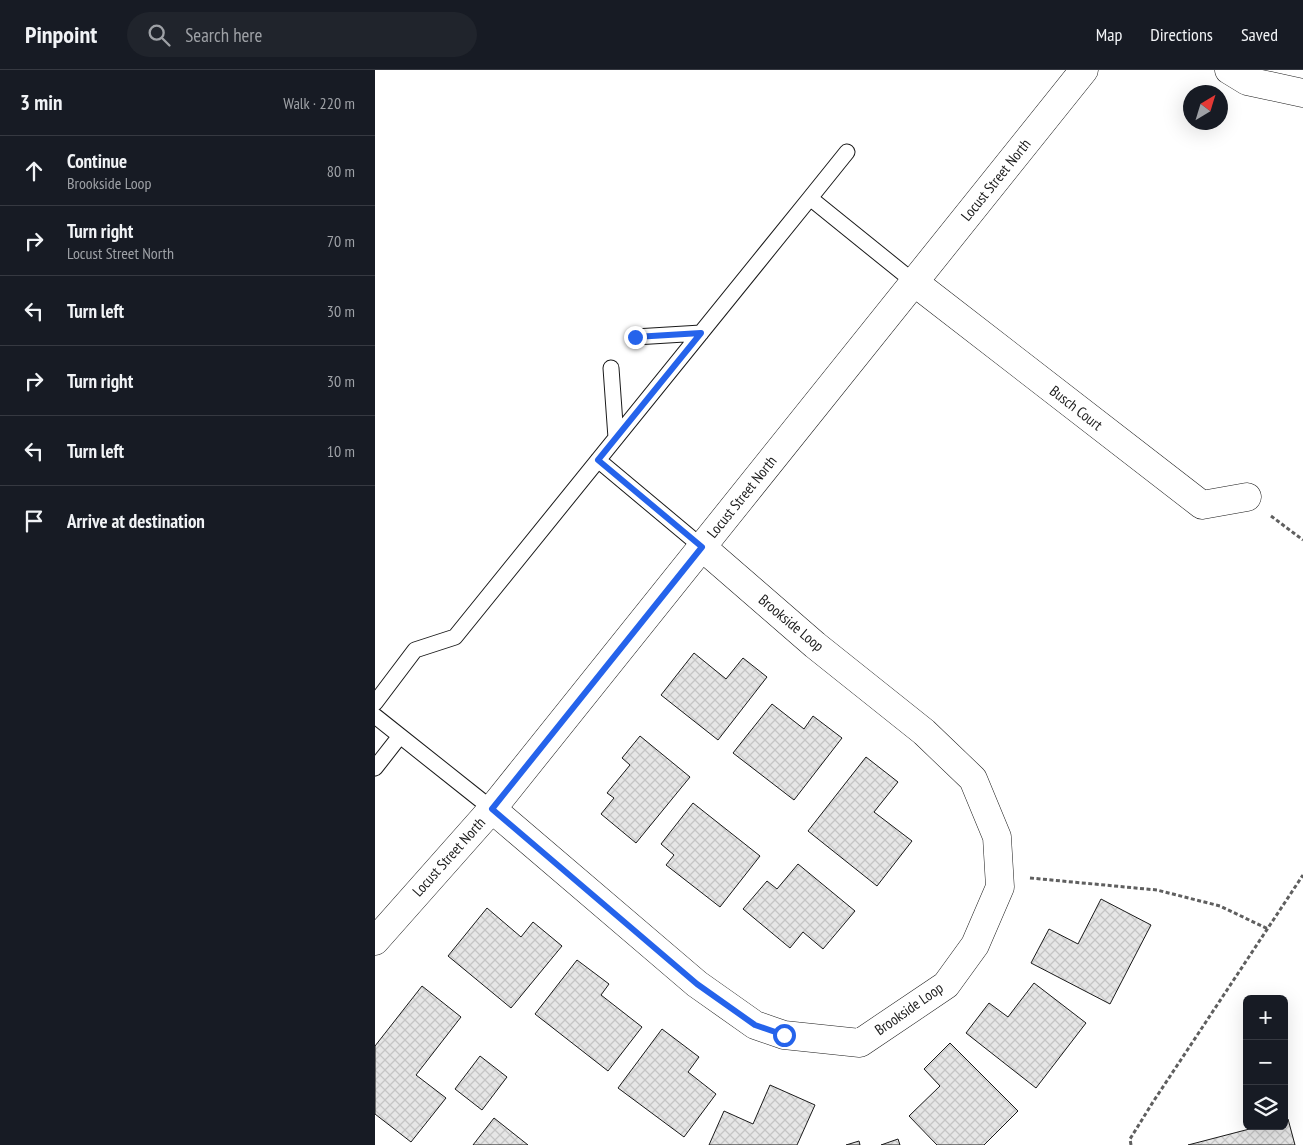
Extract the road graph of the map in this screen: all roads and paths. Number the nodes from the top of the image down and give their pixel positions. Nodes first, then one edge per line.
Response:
1 (1084, 70) edge
2 (1229, 70) edge
3 (1303, 93) edge
4 (847, 152) dead end
5 (810, 198) junction
6 (914, 282) junction
7 (701, 333) junction
8 (635, 337) dead end
9 (611, 368) dead end
10 (616, 438) junction
11 (598, 460) junction
12 (1247, 497) joint
13 (1303, 540) edge
14 (702, 547) junction
15 (375, 703) edge
16 (375, 716) edge
17 (400, 736) junction
18 (375, 768) edge
19 (492, 809) junction
20 (1303, 875) edge
21 (999, 876) junction
22 (1268, 929) junction
23 (375, 941) edge
24 (1131, 1145) edge

1 - 6 street, Locust Street North
2 - 3 street
4 - 5 lane
5 - 6 lane
5 - 7 lane
6 - 12 street, Busch Court
6 - 14 street, Locust Street North
7 - 8 lane
7 - 10 lane
9 - 10 lane
10 - 11 lane
11 - 14 lane
11 - 15 lane
12 - 13 path
14 - 19 street, Locust Street North
14 - 21 street, Brookside Loop
16 - 17 lane
17 - 18 lane
17 - 19 lane
19 - 21 street, Brookside Loop
19 - 23 street, Locust Street North
20 - 22 path
21 - 22 path
22 - 24 path

